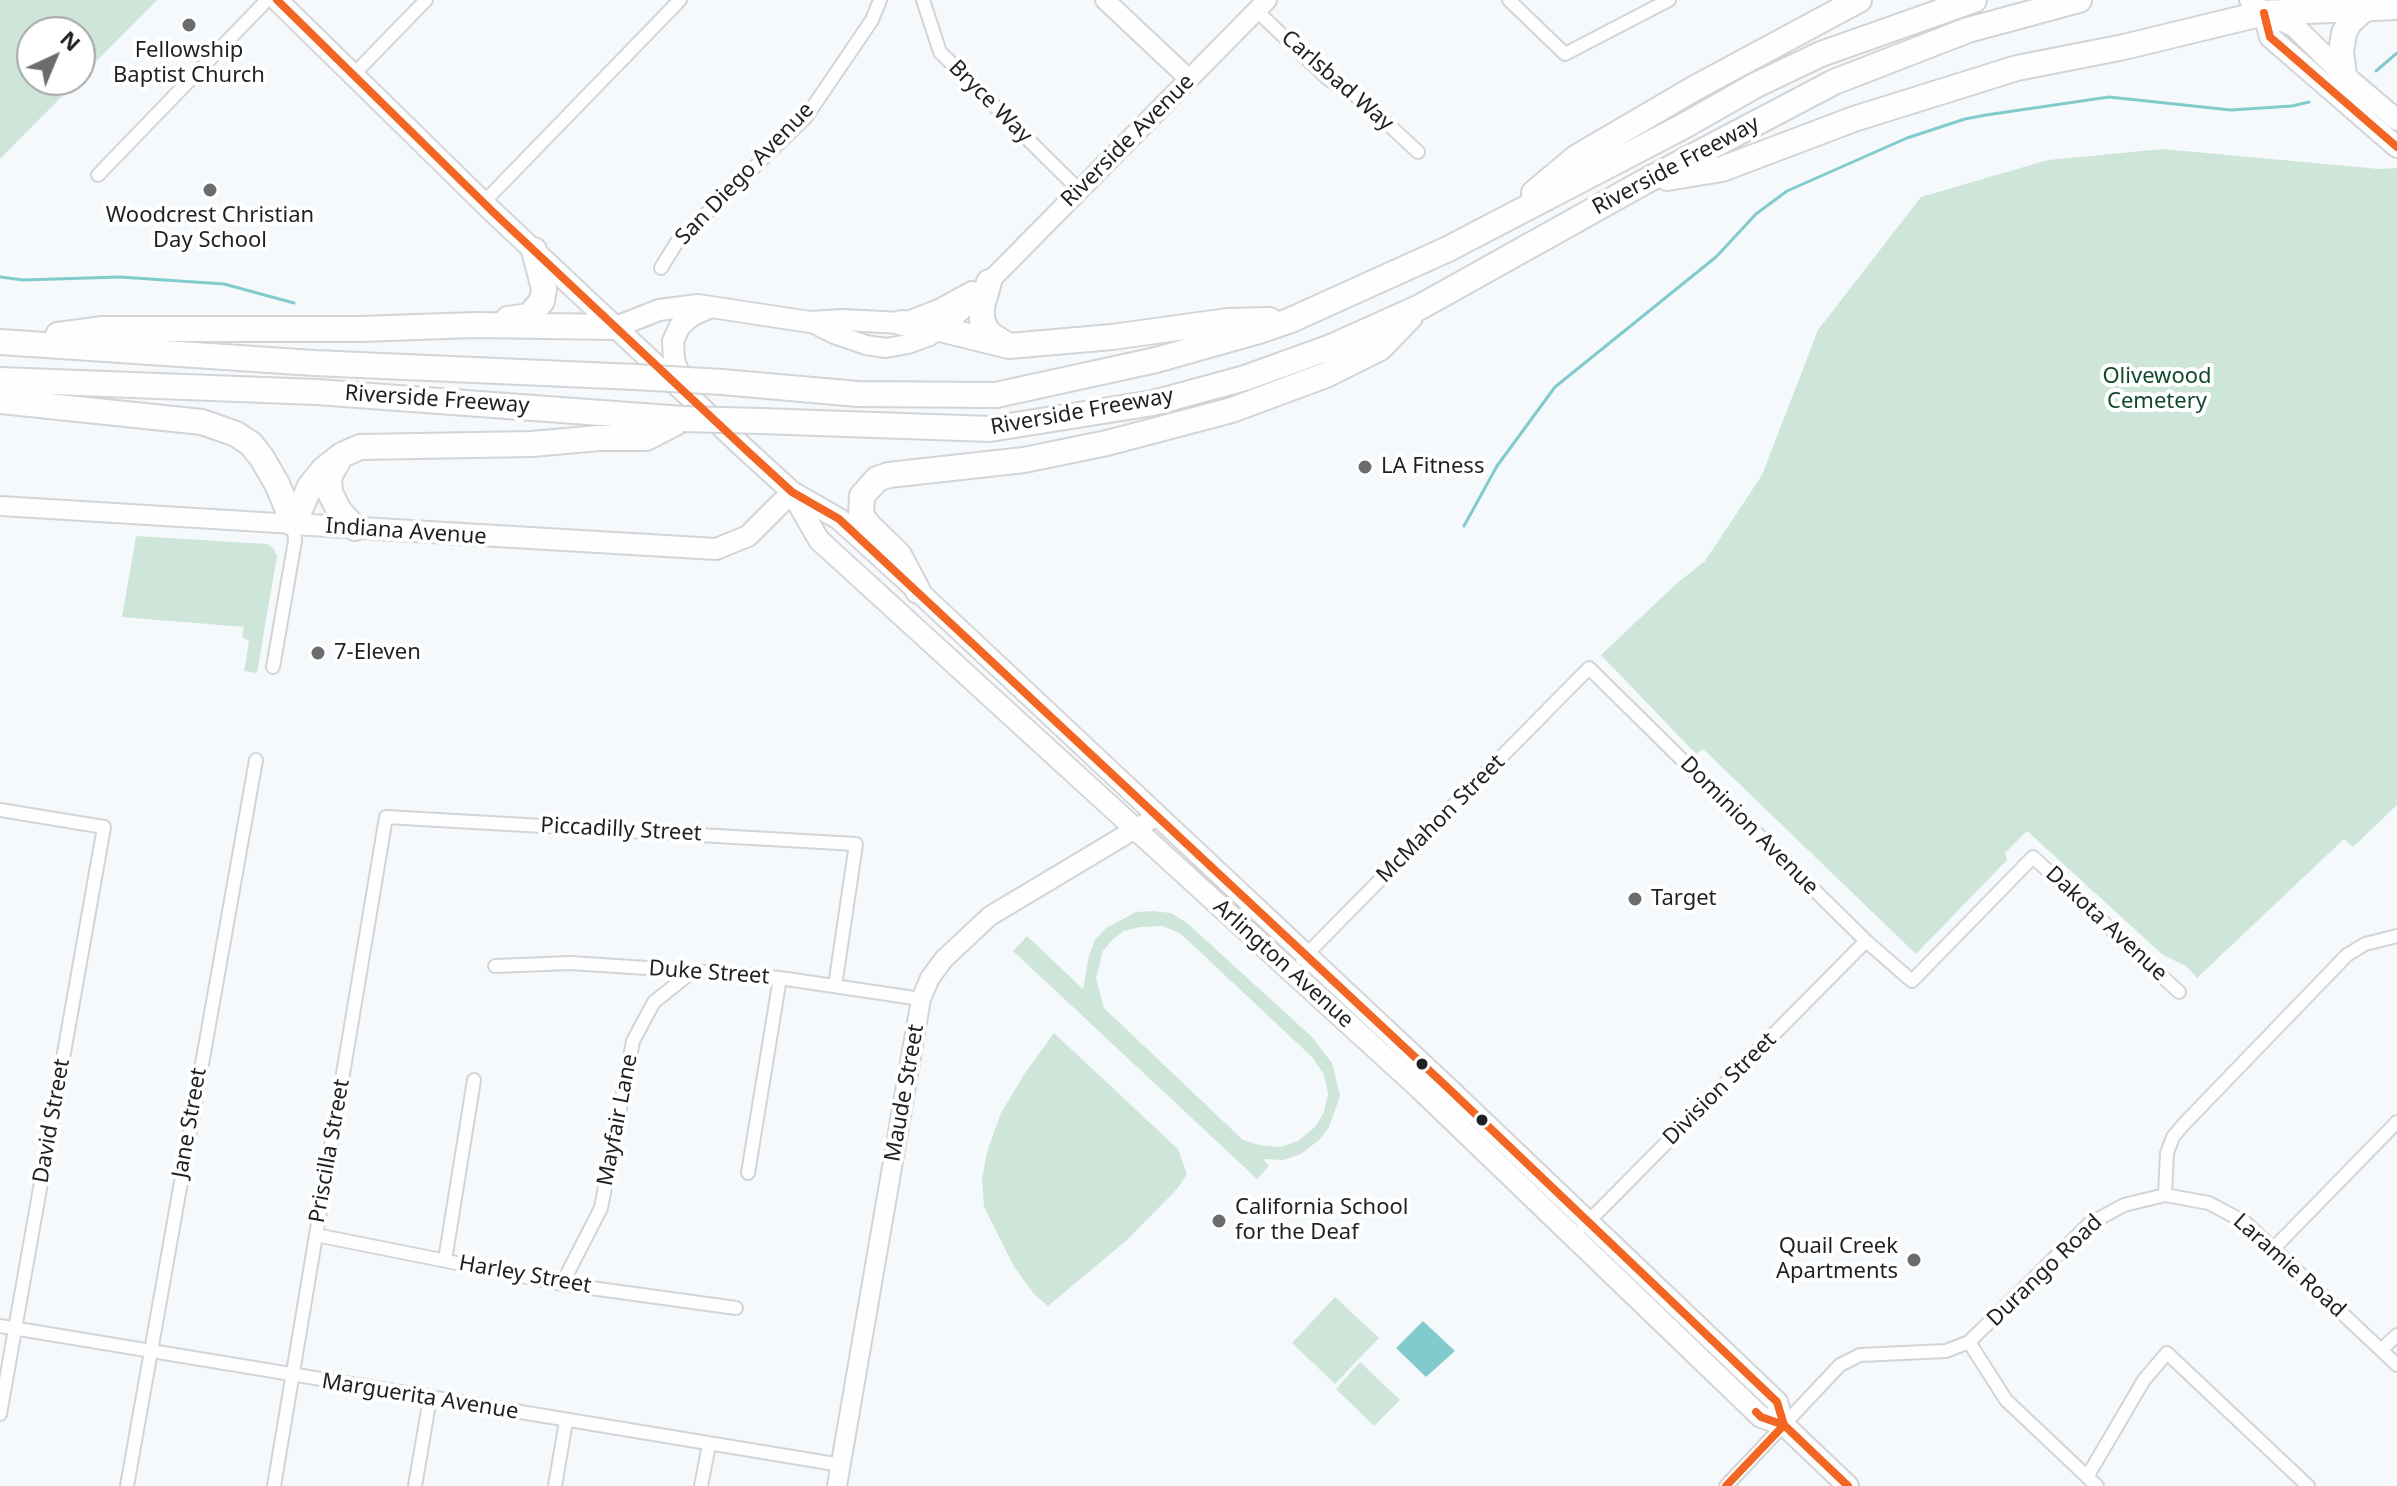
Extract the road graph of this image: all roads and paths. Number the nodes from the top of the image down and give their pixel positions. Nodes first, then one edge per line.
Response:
1 (267, 0) edge
2 (277, 0) edge
3 (426, 0) edge
4 (680, 0) edge
5 (880, 0) edge
6 (923, 0) edge
7 (1105, 0) edge
8 (1509, 0) edge
9 (1669, 0) edge
10 (1859, 0) edge
11 (1974, 0) edge
12 (2079, 0) edge
13 (1262, 6) edge
14 (2257, 7) edge
15 (2397, 7) edge
16 (2364, 9) junction
17 (354, 74) junction
18 (2344, 75) junction
19 (1189, 79) junction
20 (2397, 120) edge
21 (2397, 147) edge
22 (1418, 152) dead end
23 (98, 175) dead end
24 (1644, 182) junction
25 (1079, 190) junction
26 (484, 202) junction
27 (1499, 223) junction
28 (534, 250) junction
29 (661, 268) dead end
30 (989, 282) junction
31 (712, 307) junction
32 (1420, 307) junction
33 (1291, 320) junction
34 (810, 322) junction
35 (902, 323) junction
36 (475, 325) junction
37 (616, 327) junction
38 (940, 329) junction
39 (0, 342) edge
40 (1009, 346) junction
41 (0, 380) edge
42 (687, 393) junction
43 (0, 401) edge
44 (683, 419) junction
45 (342, 455) junction
46 (792, 492) junction
47 (0, 506) edge
48 (294, 524) junction
49 (355, 528) junction
50 (918, 591) junction
51 (273, 667) dead end
52 (1589, 668) joint
53 (256, 760) dead end
54 (0, 810) edge
55 (1157, 816) junction
56 (386, 817) joint
57 (1134, 830) junction
58 (2397, 936) edge
59 (1866, 941) junction
60 (1306, 955) junction
61 (495, 966) dead end
62 (1291, 970) junction
63 (693, 971) junction
64 (780, 978) junction
65 (1912, 981) joint
66 (835, 986) junction
67 (2179, 992) dead end
68 (921, 999) junction
69 (474, 1080) dead end
70 (2397, 1122) edge
71 (748, 1173) dead end
72 (2165, 1195) junction
73 (1582, 1229) junction
74 (316, 1235) junction
75 (2274, 1248) junction
76 (445, 1260) junction
77 (562, 1284) junction
78 (736, 1308) dead end
79 (0, 1326) edge
80 (15, 1329) junction
81 (2397, 1335) edge
82 (1969, 1342) junction
83 (2381, 1350) junction
84 (149, 1351) junction
85 (2397, 1365) edge
86 (292, 1375) junction
87 (430, 1398) junction
88 (0, 1414) edge
89 (566, 1421) junction
90 (1784, 1425) junction
91 (709, 1445) junction
92 (841, 1465) junction
93 (2092, 1482) edge
94 (127, 1486) edge
95 (274, 1486) edge
96 (415, 1486) edge
97 (555, 1486) edge
98 (701, 1486) edge
99 (837, 1486) edge
100 (1726, 1486) edge
101 (1848, 1486) edge
102 (2308, 1486) edge

1 - 23 street
2 - 17 main road, Arlington Avenue
3 - 17 street
4 - 26 street
5 - 29 street, San Diego Avenue
6 - 25 street, Bryce Way
7 - 19 main road
8 - 9 street
10 - 27 highway
11 - 27 highway, Riverside Freeway
12 - 24 highway, Riverside Freeway
13 - 19 main road, Riverside Avenue
13 - 22 street, Carlsbad Way
14 - 16 highway
14 - 18 main road
14 - 21 main road
14 - 24 highway
15 - 16 highway
16 - 18 highway
17 - 26 main road, Arlington Avenue
18 - 20 main road
19 - 25 main road, Riverside Avenue
24 - 32 highway, Riverside Freeway
25 - 30 main road, Riverside Avenue
26 - 28 main road, Arlington Avenue
27 - 33 highway, Riverside Freeway
28 - 36 highway
28 - 37 main road, Arlington Avenue
30 - 35 main road, Riverside Avenue
30 - 38 main road, Riverside Avenue
30 - 40 highway
31 - 34 main road, Riverside Avenue
31 - 37 main road, Riverside Avenue
31 - 42 main road
32 - 44 highway, Riverside Freeway, bridge
32 - 50 highway
33 - 39 highway, Riverside Freeway, bridge
33 - 40 highway
34 - 35 main road, Riverside Avenue
34 - 38 main road, Riverside Avenue
35 - 38 highway
36 - 37 highway
36 - 39 highway
37 - 42 main road, Arlington Avenue
38 - 40 highway
41 - 44 highway, Riverside Freeway
42 - 46 main road, Arlington Avenue
43 - 48 highway
44 - 45 highway
45 - 48 highway
45 - 49 highway
46 - 49 main road, Indiana Avenue
46 - 50 main road, Arlington Avenue
46 - 57 main road, Arlington Avenue
47 - 48 main road, Indiana Avenue
48 - 49 main road, Indiana Avenue
48 - 51 street
50 - 55 main road, Arlington Avenue
52 - 59 street, Dominion Avenue
52 - 60 street, McMahon Street
53 - 84 street, Jane Street
54 - 80 street, David Street
55 - 57 main road, Maude Street
55 - 60 main road, Arlington Avenue
56 - 66 street, Piccadilly Street
56 - 74 street, Priscilla Street
57 - 62 main road, Arlington Avenue
57 - 68 main road, Maude Street
58 - 72 street
59 - 65 street, Dominion Avenue
59 - 73 street, Division Street
60 - 62 street, McMahon Street
60 - 73 main road, Arlington Avenue
61 - 63 street, Duke Street
62 - 73 main road, Arlington Avenue
63 - 64 street, Duke Street
63 - 77 street, Mayfair Lane
64 - 66 street, Duke Street
64 - 71 street
65 - 67 street, Dakota Avenue
66 - 68 street, Duke Street
68 - 92 main road, Maude Street
69 - 76 street
70 - 75 street
72 - 75 street, Laramie Road
72 - 82 street, Durango Road
73 - 90 main road, Arlington Avenue
74 - 76 street, Harley Street
74 - 86 street, Priscilla Street
75 - 83 street, Laramie Road
76 - 77 street, Harley Street
77 - 78 street, Harley Street
79 - 80 street, Marguerita Avenue
80 - 84 street, Marguerita Avenue
80 - 88 street, David Street
81 - 83 street
82 - 90 street, Durango Road
82 - 93 street
83 - 85 street, Laramie Road
84 - 86 street, Marguerita Avenue
84 - 94 street, Jane Street
86 - 87 street, Marguerita Avenue
86 - 95 street, Priscilla Street
87 - 89 street, Marguerita Avenue
87 - 96 street
89 - 91 street, Marguerita Avenue
89 - 97 street
90 - 100 street, Durango Road
90 - 101 main road, Arlington Avenue
91 - 92 street, Marguerita Avenue
91 - 98 street
92 - 99 main road, Maude Street
93 - 102 street

